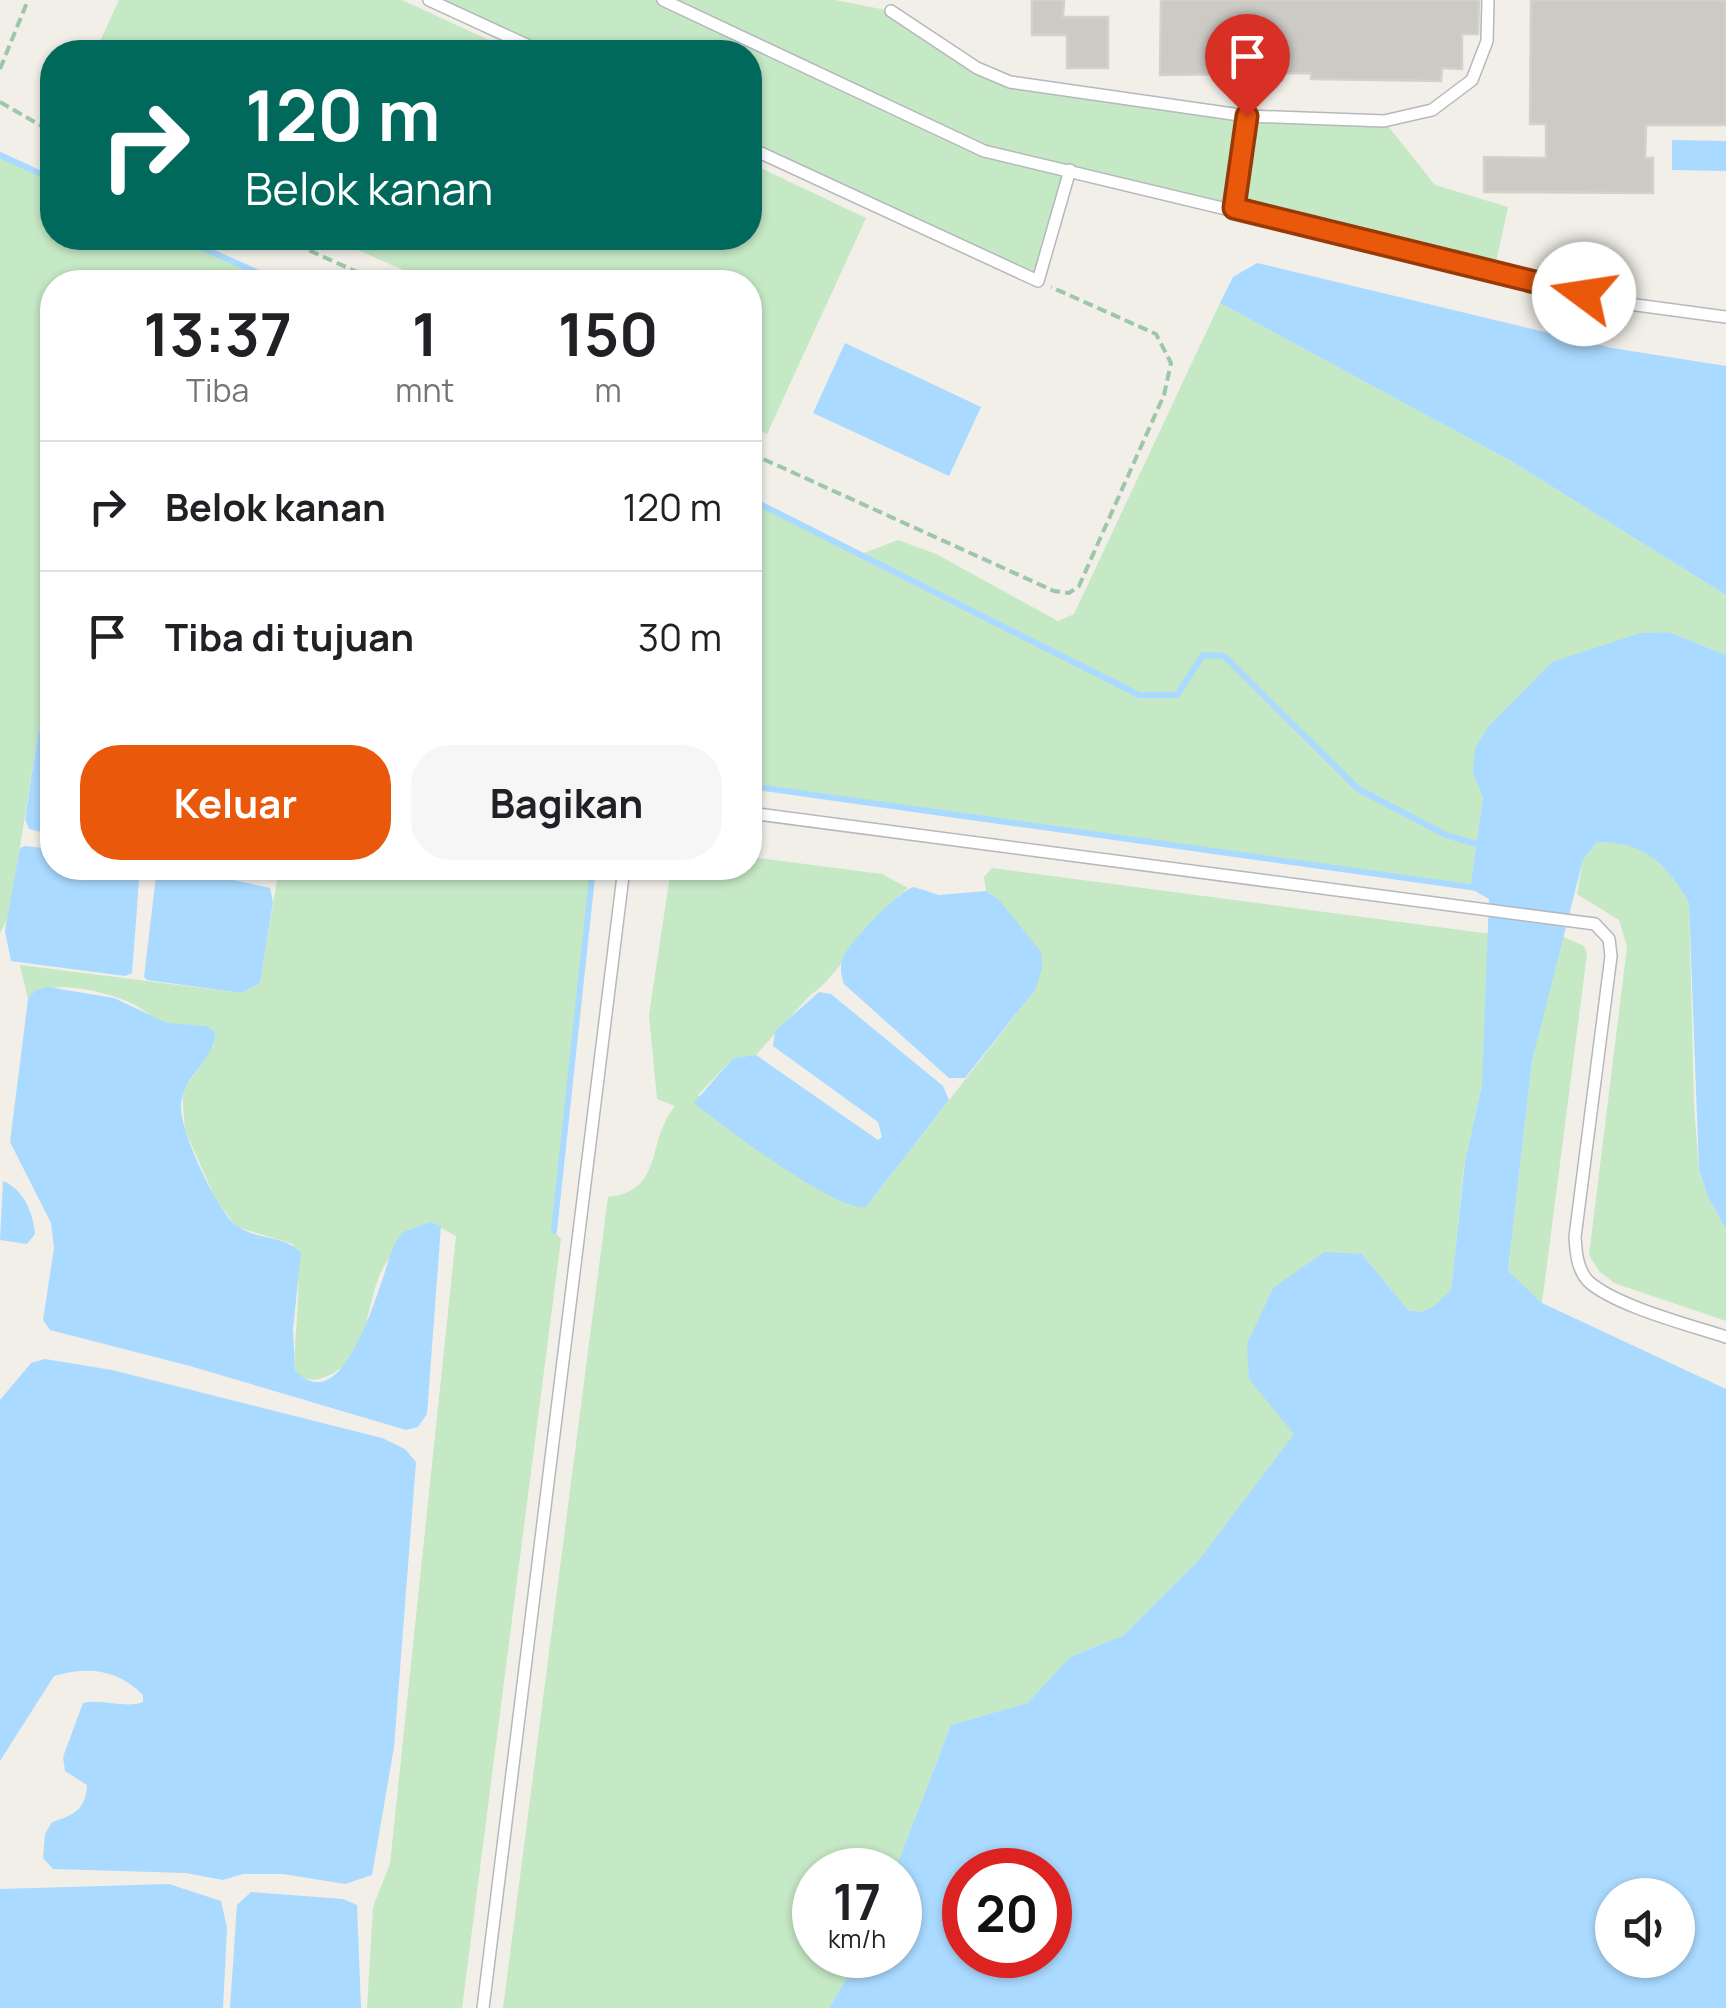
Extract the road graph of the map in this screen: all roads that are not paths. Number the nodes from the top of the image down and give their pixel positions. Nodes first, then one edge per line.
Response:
1 (429, 0) edge
2 (664, 0) edge
3 (1488, 0) edge
4 (891, 11) dead end
5 (516, 40) edge
6 (749, 40) edge
7 (762, 46) edge
8 (1247, 116) junction
9 (762, 154) edge
10 (1070, 170) junction
11 (1234, 208) junction
12 (1726, 317) edge
13 (762, 816) edge
14 (623, 880) edge
15 (1726, 1337) edge
16 (483, 2008) edge

1 - 5 lane
2 - 6 lane
3 - 8 lane
4 - 8 lane
7 - 10 lane
8 - 11 lane
9 - 10 lane
10 - 11 lane
11 - 12 lane
13 - 15 lane
14 - 16 lane

